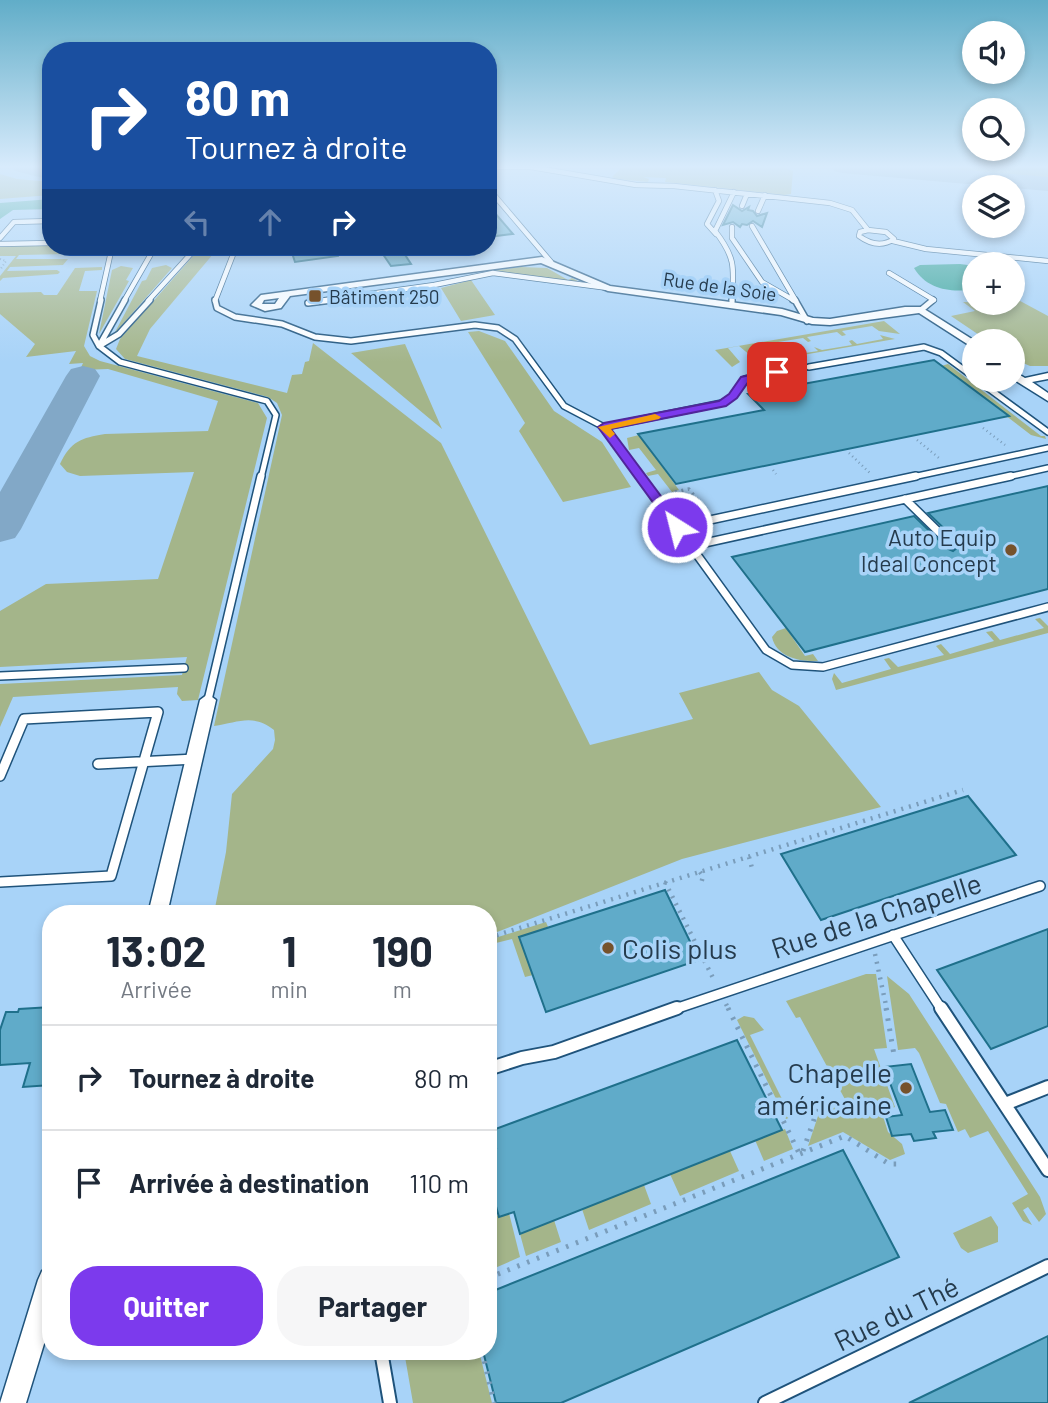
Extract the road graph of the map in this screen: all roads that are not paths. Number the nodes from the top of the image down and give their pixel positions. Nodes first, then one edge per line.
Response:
1 (525, 231) edge
2 (714, 231) edge
3 (732, 231) edge
4 (755, 231) edge
5 (862, 231) edge
6 (876, 231) edge
7 (716, 234) joint
8 (893, 241) junction
9 (42, 243) edge
10 (0, 244) edge
11 (726, 246) junction
12 (739, 247) junction
13 (110, 256) edge
14 (150, 256) edge
15 (189, 256) edge
16 (232, 256) edge
17 (1048, 261) edge
18 (551, 262) junction
19 (889, 273) dead end
20 (608, 288) junction
21 (288, 294) dead end
22 (795, 301) junction
23 (308, 303) dead end
24 (732, 305) junction
25 (921, 310) junction
26 (807, 321) junction
27 (962, 337) edge
28 (99, 346) junction
29 (809, 366) dead end
30 (962, 369) edge
31 (777, 372) dead end
32 (1048, 376) edge
33 (1025, 381) edge
34 (1025, 382) edge
35 (994, 392) edge
36 (1048, 398) edge
37 (604, 427) junction
38 (1048, 432) edge
39 (1048, 448) edge
40 (1048, 468) edge
41 (905, 499) junction
42 (677, 527) junction
43 (952, 545) dead end
44 (691, 546) junction
45 (1048, 607) edge
46 (184, 668) dead end
47 (0, 677) edge
48 (208, 700) joint
49 (195, 760) junction
50 (144, 762) junction
51 (98, 764) dead end
52 (0, 776) edge
53 (0, 882) edge
54 (1040, 886) dead end
55 (160, 905) edge
56 (893, 935) junction
57 (497, 1066) edge
58 (1048, 1087) edge
59 (1005, 1104) junction
60 (1048, 1170) edge
61 (1048, 1266) edge
62 (42, 1308) edge
63 (383, 1360) edge
64 (12, 1403) edge
65 (390, 1403) edge
66 (765, 1403) edge

1 - 18 lane
2 - 7 lane
3 - 12 lane
4 - 22 lane
5 - 8 lane
6 - 8 lane
7 - 11 lane
8 - 17 lane
9 - 10 lane
11 - 12 lane
11 - 24 lane
12 - 22 lane
13 - 28 lane
14 - 28 lane
15 - 28 lane
16 - 37 lane
18 - 20 street, Rue de la Soie
18 - 21 street, Rue de la Soie
19 - 25 lane
20 - 23 lane
20 - 24 street, Rue de la Soie
22 - 26 lane
24 - 26 street, Rue de la Soie
25 - 26 street, Rue de la Soie
25 - 27 street
28 - 48 lane
29 - 30 lane
31 - 37 lane
32 - 33 street
34 - 36 street
35 - 38 lane
37 - 42 lane
39 - 42 lane
40 - 41 lane
41 - 43 lane
41 - 44 lane
42 - 44 lane
44 - 45 lane
46 - 47 lane
48 - 49 street
49 - 50 lane
49 - 55 street
50 - 51 lane
50 - 52 lane
50 - 53 lane
54 - 56 lane, Rue de la Chapelle
56 - 57 lane, Rue de la Chapelle
56 - 59 lane
58 - 59 lane
59 - 60 lane
61 - 66 lane, Rue du Thé
62 - 64 street
63 - 65 lane

